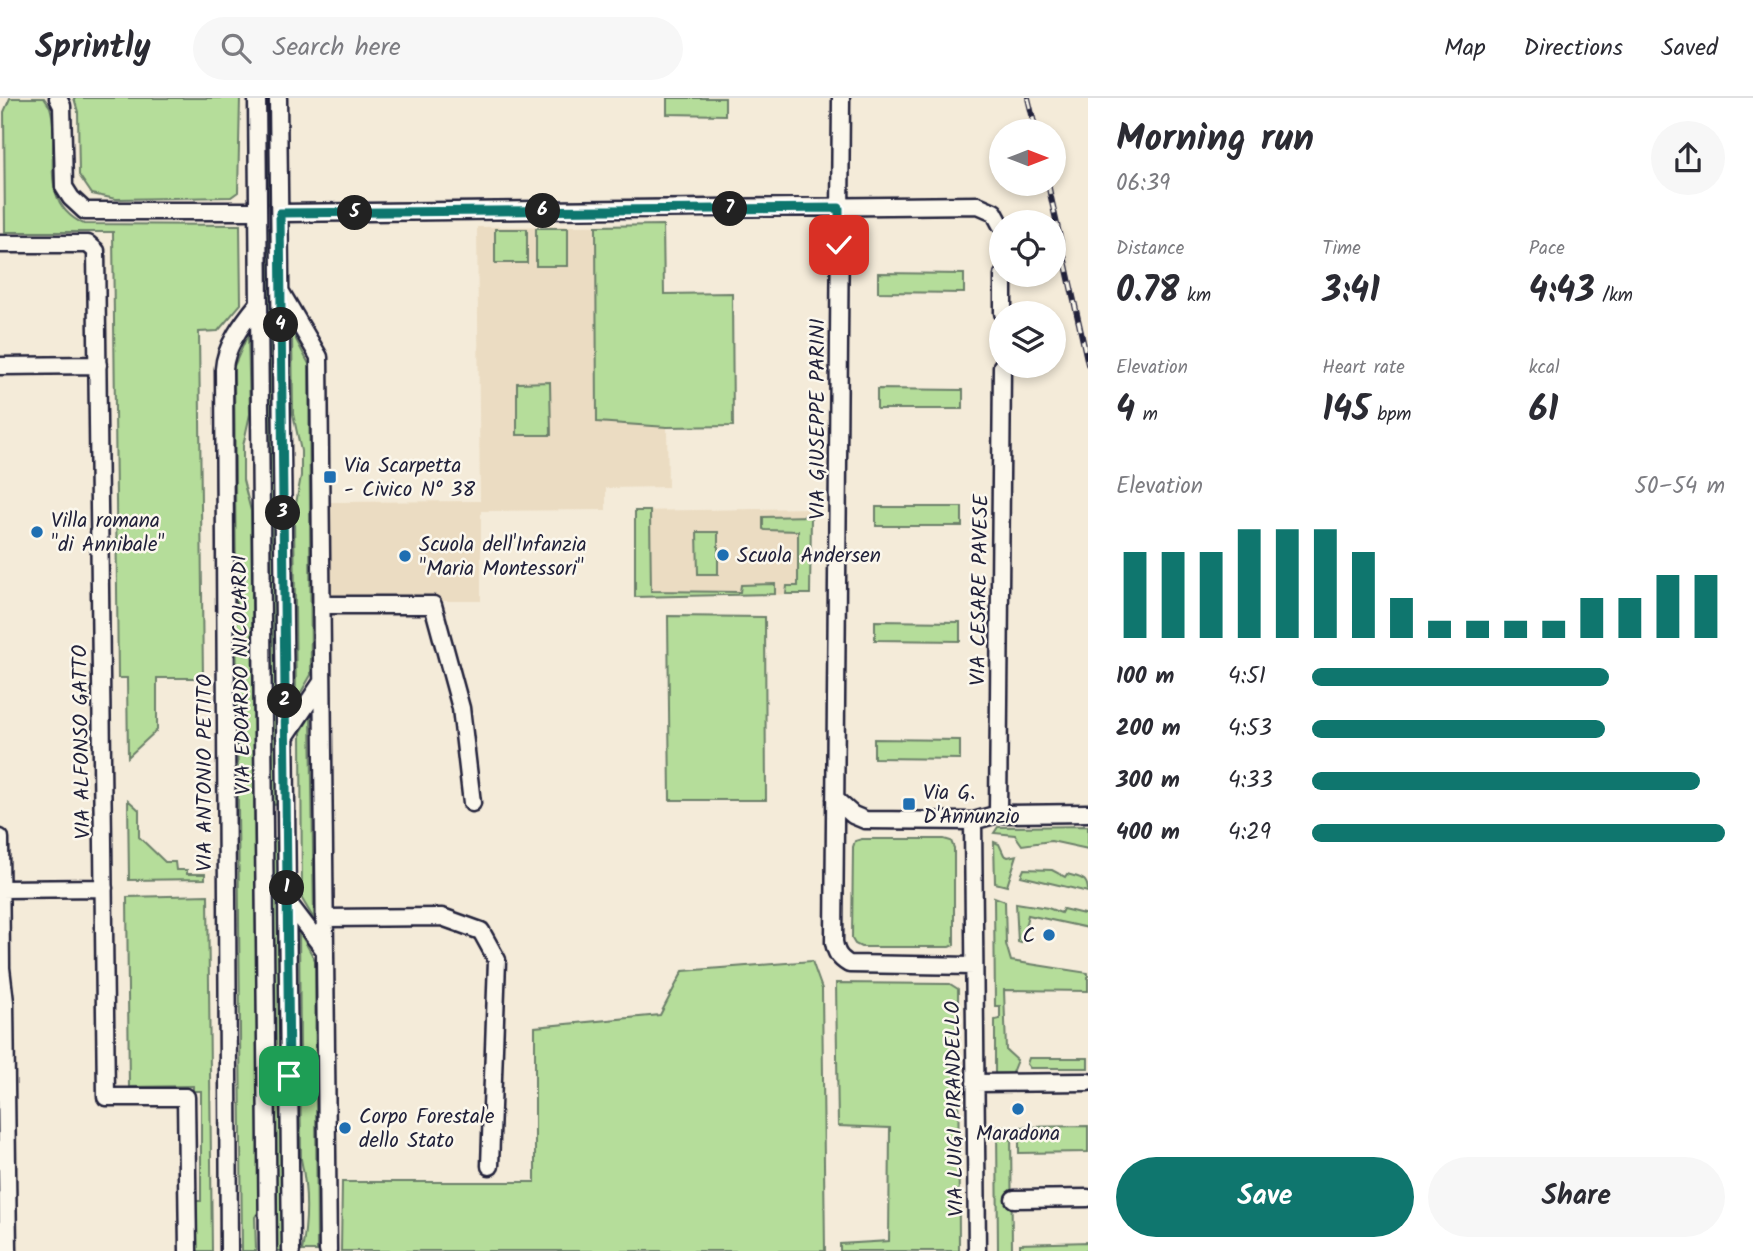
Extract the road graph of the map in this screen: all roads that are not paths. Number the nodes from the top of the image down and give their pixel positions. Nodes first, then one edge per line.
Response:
1 (58, 98) edge
2 (257, 98) edge
3 (278, 98) edge
4 (841, 98) edge
5 (839, 208) junction
6 (989, 210) edge
7 (257, 211) junction
8 (280, 213) junction
9 (0, 244) edge
10 (281, 290) junction
11 (258, 304) junction
12 (98, 365) junction
13 (0, 366) edge
14 (1002, 378) edge
15 (321, 605) junction
16 (322, 682) junction
17 (285, 737) junction
18 (835, 799) junction
19 (472, 803) dead end
20 (998, 814) junction
21 (1088, 814) edge
22 (865, 820) junction
23 (973, 821) junction
24 (264, 822) junction
25 (286, 822) junction
26 (0, 838) edge
27 (835, 846) junction
28 (104, 888) junction
29 (0, 889) edge
30 (287, 901) junction
31 (325, 918) junction
32 (325, 951) junction
33 (974, 966) junction
34 (2, 994) edge
35 (1088, 1082) edge
36 (975, 1083) junction
37 (490, 1166) dead end
38 (1088, 1198) edge
39 (1014, 1199) dead end
40 (8, 1251) edge
41 (188, 1251) edge
42 (229, 1251) edge
43 (268, 1251) edge
44 (291, 1251) edge
45 (328, 1251) edge
46 (977, 1251) edge

1 - 7 street
2 - 7 street, VIA EDOARDO NICOLARDI
3 - 8 street, VIA EDOARDO NICOLARDI
4 - 5 street, VIA GIUSEPPE PARINI
5 - 6 street
5 - 8 street
5 - 18 street, VIA GIUSEPPE PARINI
7 - 11 street, VIA EDOARDO NICOLARDI
8 - 10 street, VIA EDOARDO NICOLARDI
9 - 12 street, VIA ALFONSO GATTO
10 - 15 street
10 - 17 street, VIA EDOARDO NICOLARDI
11 - 24 street, VIA EDOARDO NICOLARDI
11 - 42 street, VIA ANTONIO PETITO
12 - 13 street
12 - 28 street, VIA ALFONSO GATTO
14 - 20 street, VIA CESARE PAVESE
15 - 16 street
15 - 19 street
16 - 17 street
16 - 31 street
17 - 25 street, VIA EDOARDO NICOLARDI
18 - 22 street
18 - 27 street, VIA GIUSEPPE PARINI
20 - 21 street
20 - 23 street
22 - 23 street
22 - 27 street
23 - 33 street, VIA LUIGI PIRANDELLO
24 - 25 street
24 - 43 street, VIA EDOARDO NICOLARDI
25 - 30 street, VIA EDOARDO NICOLARDI
26 - 29 street
27 - 33 street, VIA GIUSEPPE PARINI
28 - 29 street
28 - 41 street, VIA ALFONSO GATTO
29 - 34 street
30 - 32 street
30 - 44 street, VIA EDOARDO NICOLARDI
31 - 32 street
31 - 37 street
32 - 45 street
33 - 36 street, VIA LUIGI PIRANDELLO
34 - 40 street
35 - 36 street
36 - 46 street, VIA LUIGI PIRANDELLO
38 - 39 street

